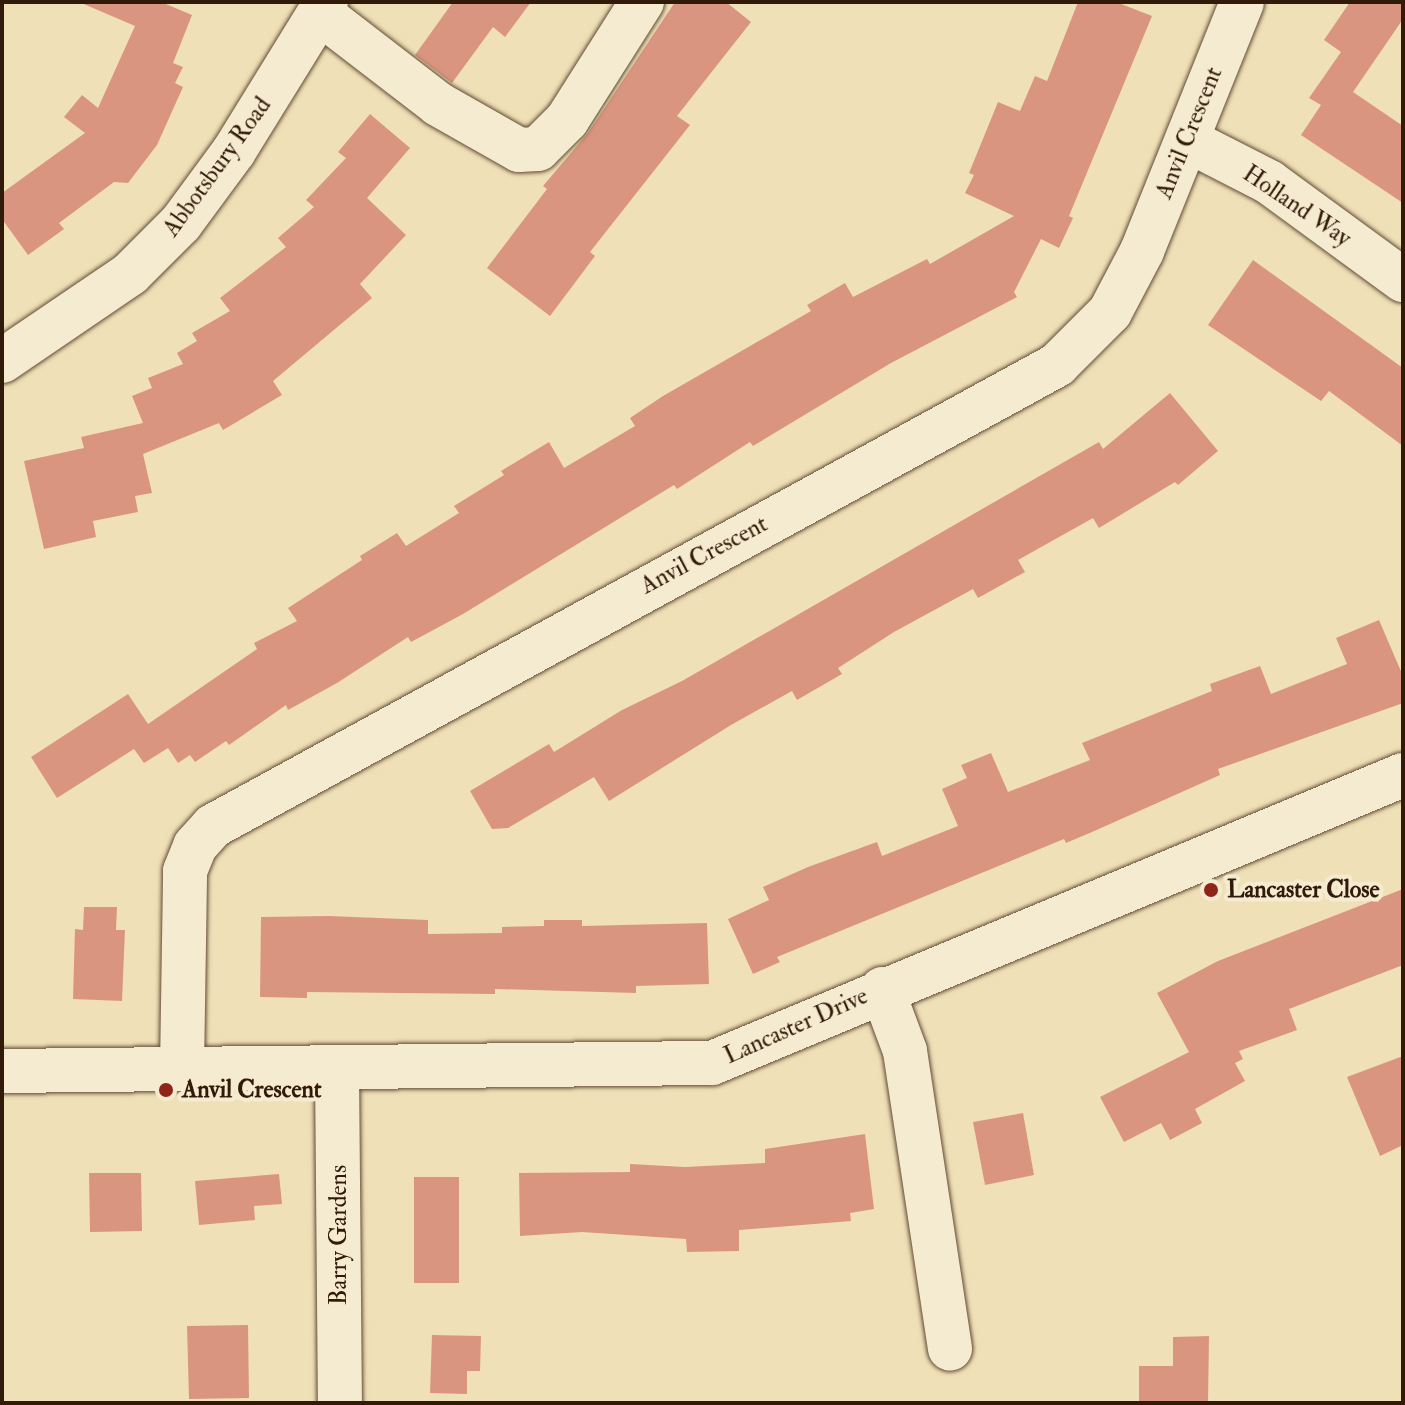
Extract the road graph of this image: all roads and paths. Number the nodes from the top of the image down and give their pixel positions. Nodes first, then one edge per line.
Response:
1 (642, 2) edge
2 (1242, 2) edge
3 (323, 7) edge
4 (1187, 140) junction
5 (1403, 280) edge
6 (2, 361) edge
7 (1403, 775) edge
8 (882, 989) junction
9 (337, 1068) junction
10 (182, 1069) junction
11 (2, 1071) edge
12 (950, 1349) dead end
13 (340, 1403) edge

1 - 3 street
2 - 4 street, Anvil Crescent
3 - 6 street, Abbotsbury Road
4 - 5 street, Holland Way
4 - 10 street, Anvil Crescent
7 - 8 street, Lancaster Drive
8 - 9 street, Lancaster Drive
8 - 12 street
9 - 10 street, Lancaster Drive
9 - 13 street, Barry Gardens
10 - 11 street, Lancaster Drive

